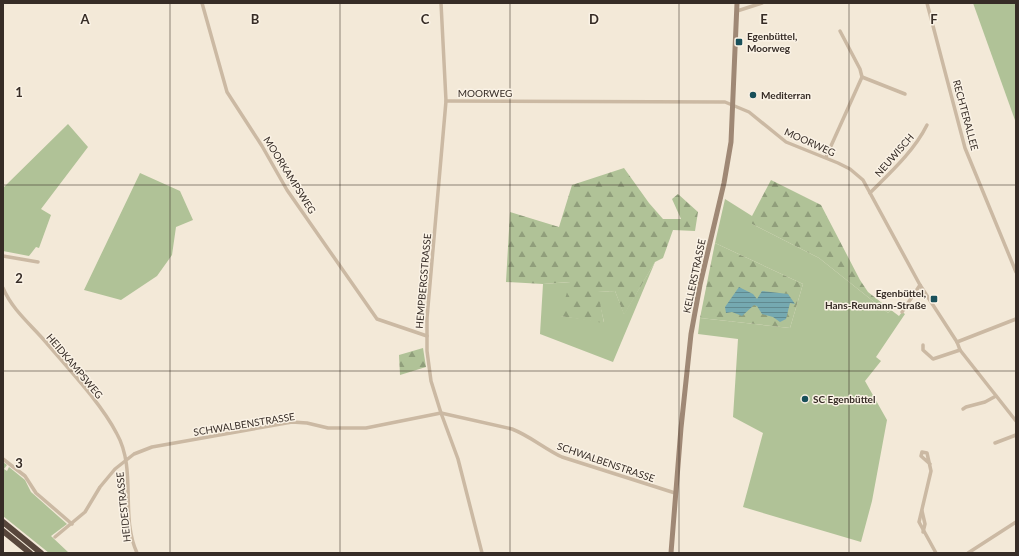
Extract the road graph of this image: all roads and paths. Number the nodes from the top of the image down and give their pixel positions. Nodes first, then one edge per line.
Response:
1 (202, 3) edge
2 (441, 3) edge
3 (737, 3) edge
4 (762, 3) edge
5 (927, 3) edge
6 (737, 11) junction
7 (840, 30) dead end
8 (862, 77) junction
9 (905, 94) dead end
10 (446, 102) junction
11 (734, 105) junction
12 (927, 125) dead end
13 (826, 157) junction
14 (870, 193) junction
15 (3, 256) edge
16 (38, 262) dead end
17 (1016, 272) edge
18 (920, 285) junction
19 (3, 288) edge
20 (902, 312) dead end
21 (1016, 319) edge
22 (426, 336) junction
23 (957, 342) junction
24 (923, 345) dead end
25 (960, 350) junction
26 (996, 396) junction
27 (963, 409) dead end
28 (441, 413) junction
29 (1016, 422) edge
30 (1016, 435) edge
31 (995, 443) dead end
32 (3, 459) edge
33 (126, 460) junction
34 (930, 464) dead end
35 (675, 493) junction
36 (922, 511) junction
37 (3, 522) edge
38 (1016, 522) edge
39 (72, 524) junction
40 (3, 531) edge
41 (923, 532) junction
42 (55, 537) dead end
43 (30, 553) edge
44 (41, 553) edge
45 (137, 553) edge
46 (482, 553) edge
47 (671, 553) edge
48 (936, 553) edge
49 (968, 553) edge

1 - 22 street, MOORKAMPSWEG
2 - 10 street, HEMPBERGSTRASSE
3 - 6 main road, KELLERSTRASSE
4 - 6 street
5 - 17 street, RECHTERALLEE
6 - 11 main road, KELLERSTRASSE
7 - 8 street
8 - 9 street
8 - 13 street
10 - 11 street, MOORWEG
10 - 22 street, HEMPBERGSTRASSE
11 - 13 street, MOORWEG
11 - 35 main road, KELLERSTRASSE
12 - 14 street, NEUWISCH
13 - 14 street, MOORWEG
14 - 18 street, MOORWEG
15 - 16 street
18 - 20 street
18 - 23 street, MOORWEG
19 - 33 street, HEIDKAMPSWEG
21 - 23 street
22 - 28 street, HEMPBERGSTRASSE
23 - 25 street, MOORWEG
24 - 25 street
25 - 26 street, MOORWEG
26 - 27 street
26 - 29 street, MOORWEG
28 - 33 street, SCHWALBENSTRASSE
28 - 35 street, SCHWALBENSTRASSE
28 - 46 street, HEMPBERGSTRASSE
30 - 31 street
32 - 39 street
33 - 39 street, SCHWALBENSTRASSE
33 - 45 street, HEIDESTRASSE
34 - 36 street
35 - 47 main road, KELLERSTRASSE
36 - 41 street
36 - 41 street
37 - 44 highway
38 - 49 street
39 - 42 street, SCHWALBENSTRASSE
40 - 43 highway
41 - 48 street

